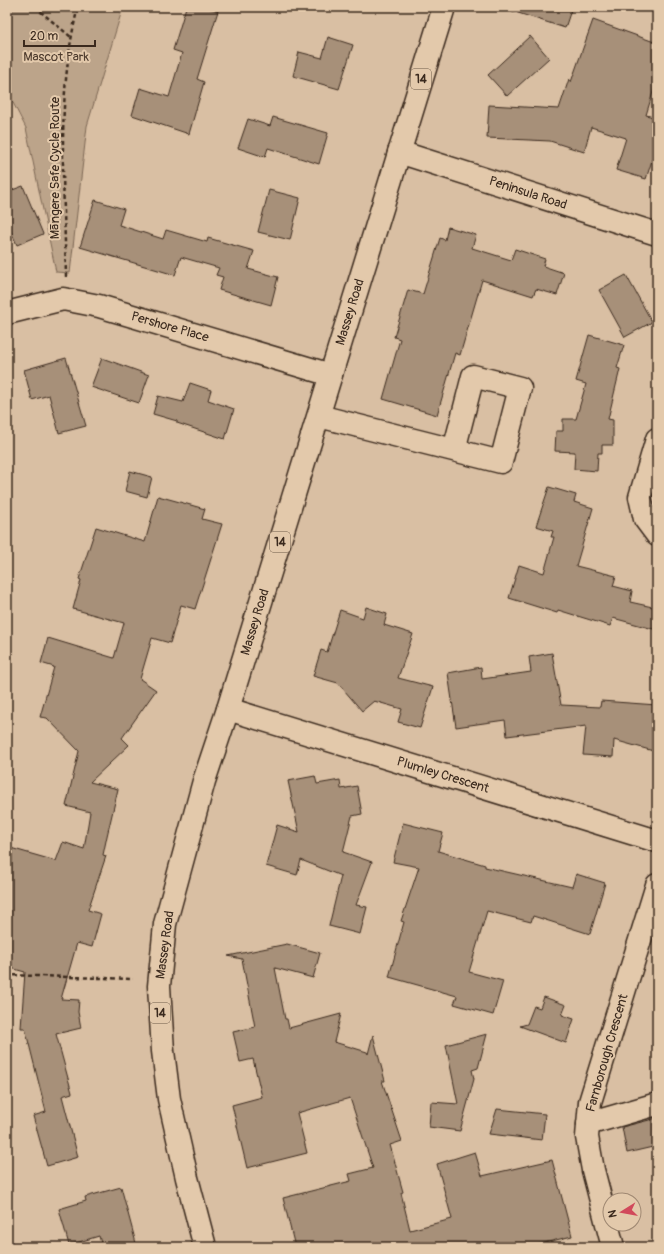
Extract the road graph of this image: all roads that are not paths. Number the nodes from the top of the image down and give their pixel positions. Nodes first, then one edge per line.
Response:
1 (444, 7) edge
2 (399, 152) junction
3 (657, 234) edge
4 (7, 313) edge
5 (331, 375) junction
6 (319, 416) junction
7 (657, 439) edge
8 (454, 450) dead end
9 (657, 535) edge
10 (228, 709) junction
11 (657, 841) edge
12 (657, 885) edge
13 (657, 1104) edge
14 (588, 1124) junction
15 (205, 1247) edge
16 (613, 1247) edge

1 - 2 street, Massey Road / 14
2 - 3 street, Peninsula Road
2 - 5 street, Massey Road / 14
4 - 5 street, Pershore Place
5 - 6 street, Massey Road / 14
6 - 8 street
6 - 10 street, Massey Road / 14
7 - 9 street
10 - 11 street, Plumley Crescent
10 - 15 street, Massey Road / 14
12 - 14 street, Farnborough Crescent
13 - 14 street
14 - 16 street, Farnborough Crescent

